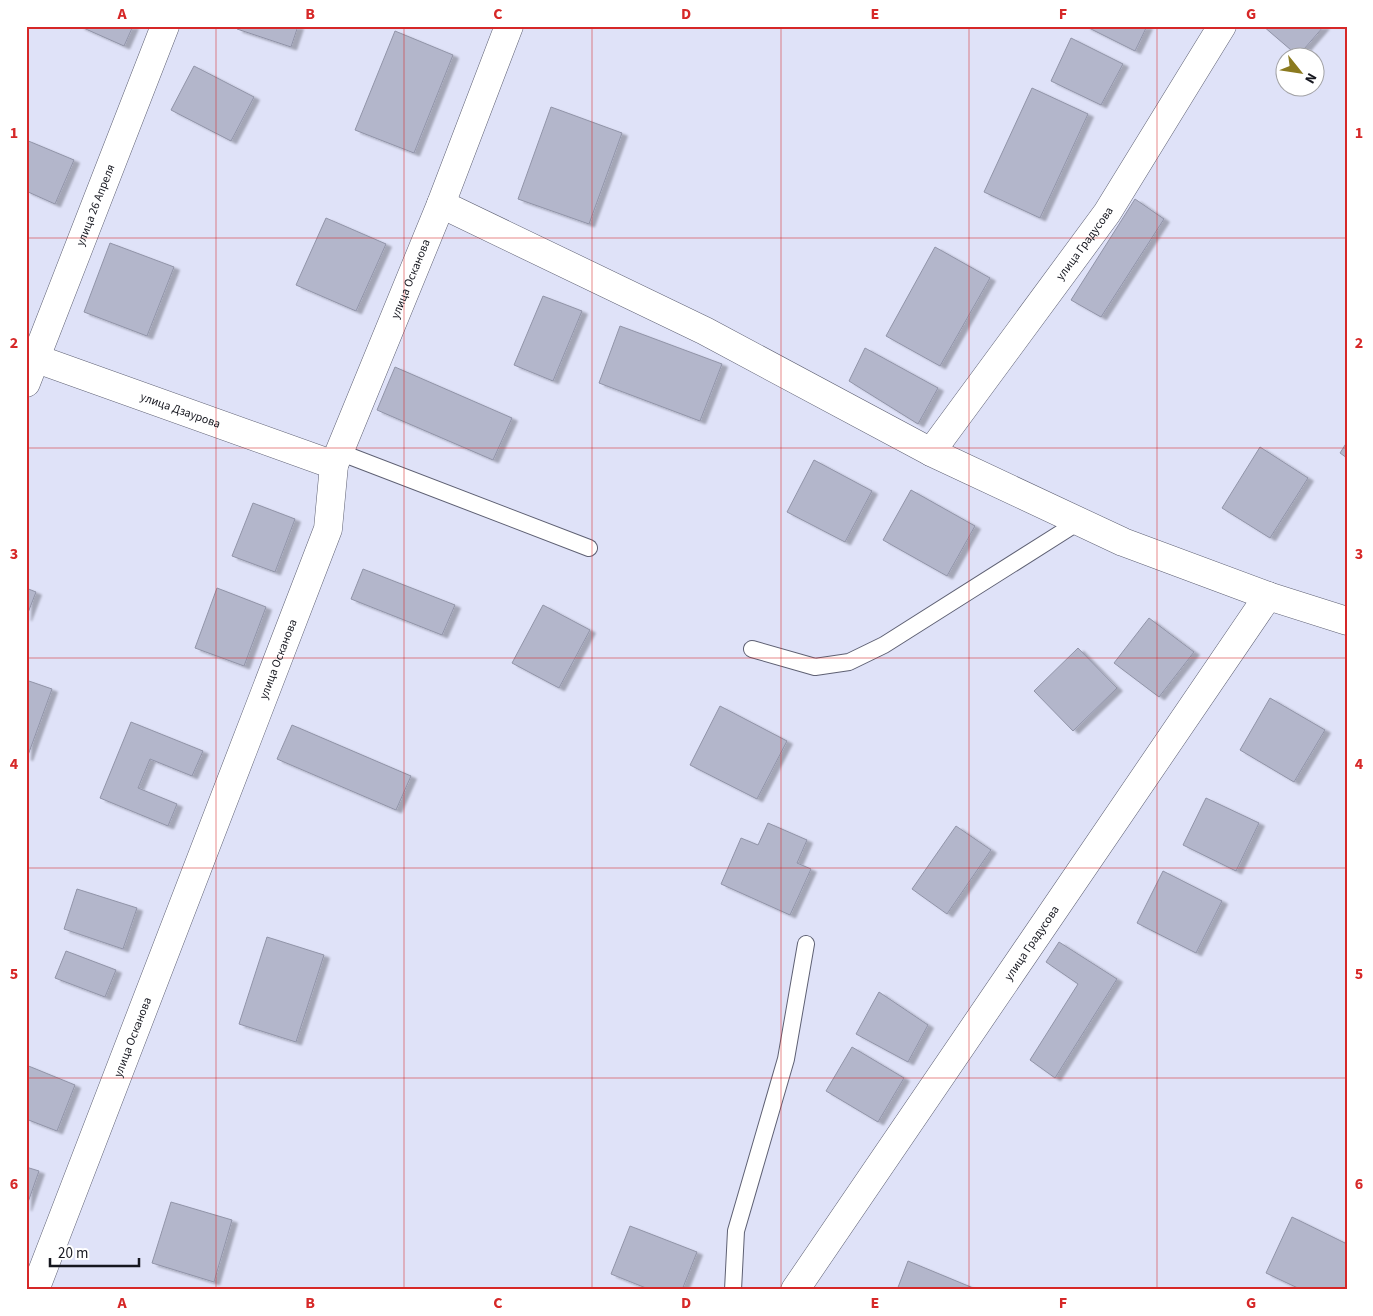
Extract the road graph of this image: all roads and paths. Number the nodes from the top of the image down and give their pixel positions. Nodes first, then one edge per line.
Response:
1 (165, 26) edge
2 (509, 26) edge
3 (1222, 26) edge
4 (441, 204) junction
5 (29, 365) edge
6 (931, 452) junction
7 (337, 459) junction
8 (1080, 521) junction
9 (589, 548) dead end
10 (1268, 596) junction
11 (1347, 621) edge
12 (752, 648) dead end
13 (806, 944) dead end
14 (35, 1290) edge
15 (733, 1290) edge
16 (795, 1290) edge

1 - 5 street, улица 26 Апреля
2 - 4 street, улица Осканова
3 - 6 street, улица Градусова
4 - 6 street
4 - 7 street, улица Осканова
5 - 7 street, улица Дзаурова
6 - 8 street
7 - 9 lane
7 - 14 street, улица Осканова
8 - 10 street
8 - 12 lane
10 - 11 street
10 - 16 street, улица Градусова
13 - 15 lane

